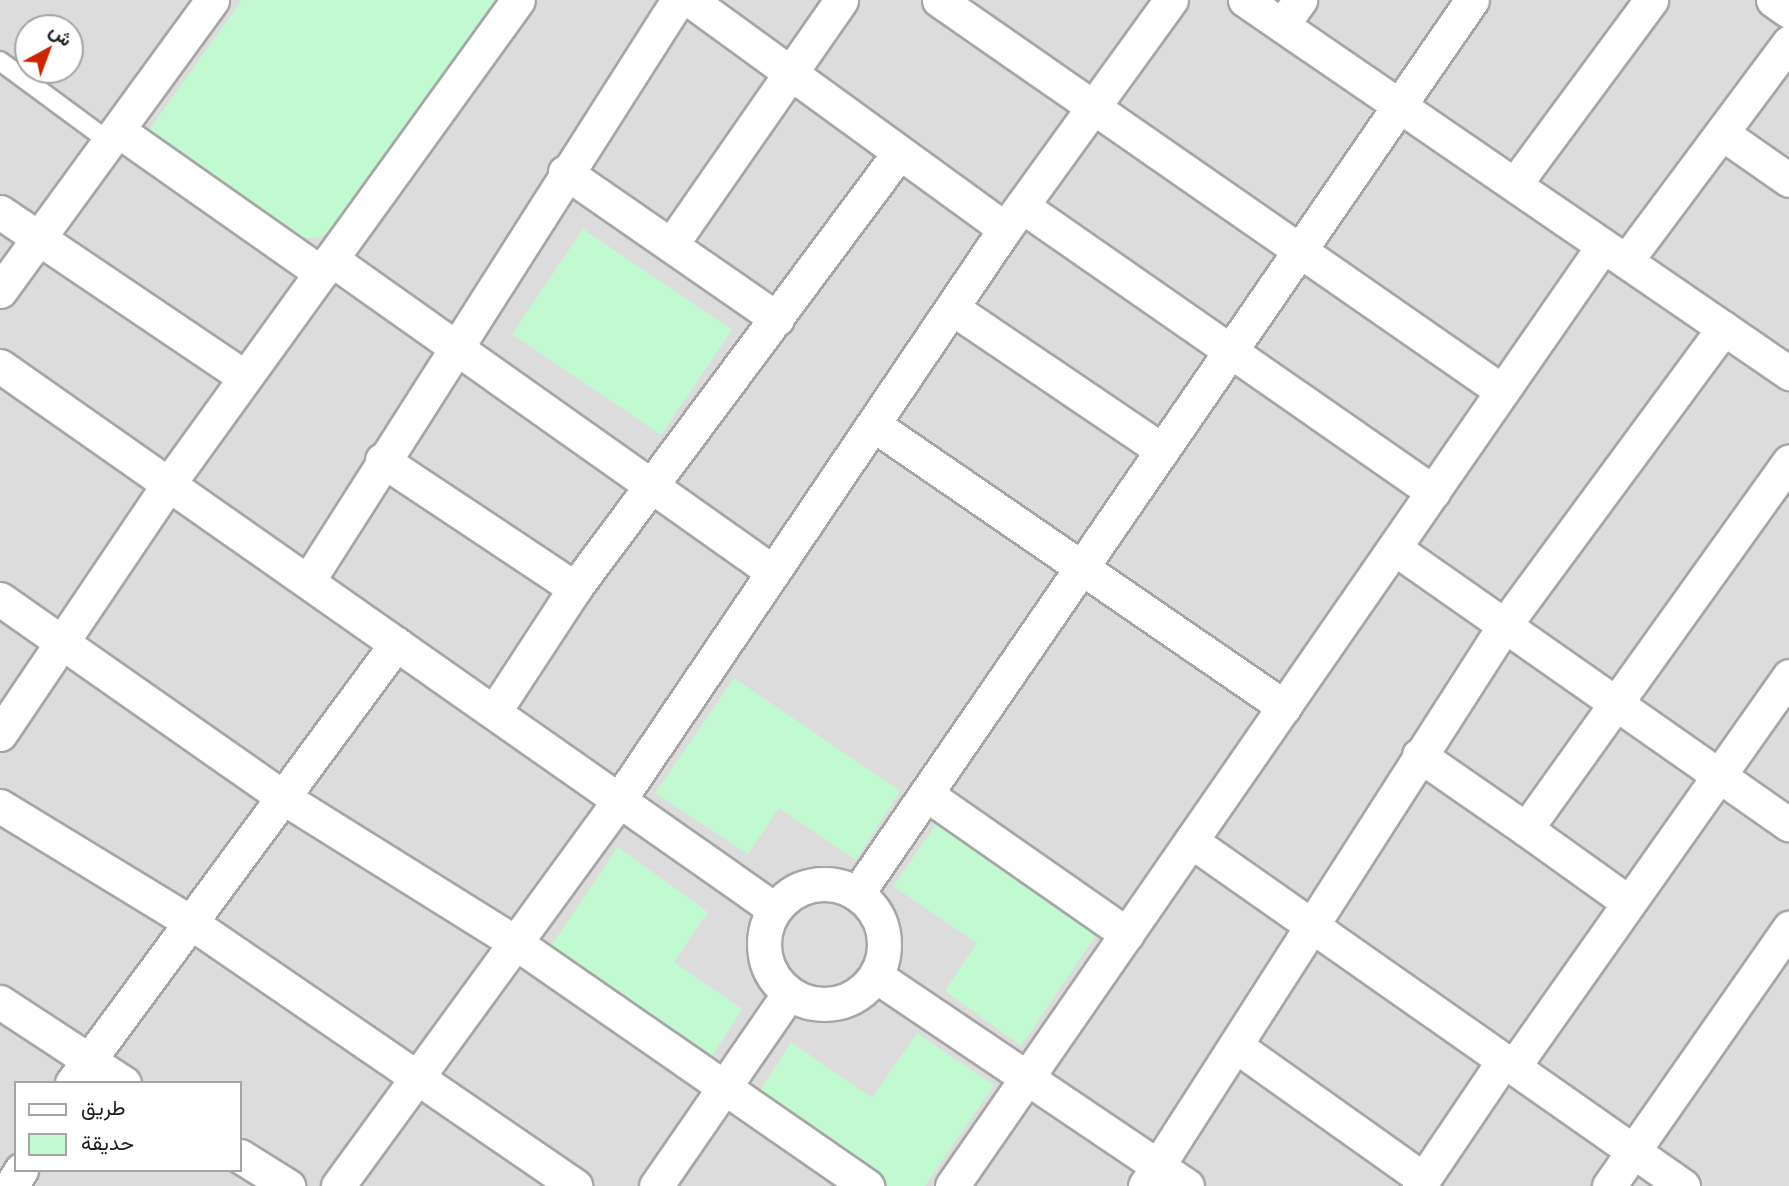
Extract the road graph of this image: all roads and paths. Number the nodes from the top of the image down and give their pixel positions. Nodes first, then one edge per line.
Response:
1 (518, 0) edge
2 (678, 0) edge
3 (690, 0) edge
4 (841, 0) edge
5 (939, 0) edge
6 (1171, 0) edge
7 (1245, 0) edge
8 (1472, 0) edge
9 (1651, 0) edge
10 (1773, 0) edge
11 (201, 4) edge
12 (1789, 11) edge
13 (1291, 13) edge
14 (1789, 42) edge
15 (0, 61) edge
16 (789, 71) junction
17 (1399, 105) junction
18 (1092, 111) junction
19 (1723, 134) junction
20 (115, 136) junction
21 (899, 153) junction
22 (565, 172) junction
23 (1789, 180) edge
24 (1514, 184) junction
25 (0, 212) edge
26 (1013, 218) junction
27 (38, 239) junction
28 (671, 245) junction
29 (1299, 251) junction
30 (1615, 254) junction
31 (326, 266) junction
32 (0, 291) edge
33 (952, 308) junction
34 (777, 319) junction
35 (1724, 328) junction
36 (456, 346) junction
37 (1230, 352) junction
38 (0, 366) edge
39 (1789, 373) edge
40 (245, 377) junction
41 (1502, 391) junction
42 (874, 425) junction
43 (1162, 450) junction
44 (382, 460) junction
45 (1789, 461) edge
46 (652, 483) junction
47 (167, 486) junction
48 (1433, 492) junction
49 (1394, 548) junction
50 (1079, 570) junction
51 (773, 572) junction
52 (308, 581) junction
53 (575, 588) junction
54 (0, 599) edge
55 (1504, 626) junction
56 (66, 643) junction
57 (396, 644) junction
58 (1789, 676) edge
59 (1614, 702) junction
60 (1284, 707) junction
61 (494, 712) junction
62 (0, 734) edge
63 (1419, 755) junction
64 (1719, 776) junction
65 (926, 794) junction
66 (284, 798) junction
67 (618, 800) junction
68 (0, 806) edge
69 (1789, 825) edge
70 (1526, 829) junction
71 (1191, 841) junction
72 (857, 894) junction
73 (1628, 902) junction
74 (774, 909) junction
75 (190, 922) junction
76 (1310, 924) junction
77 (1789, 928) edge
78 (1127, 934) junction
79 (513, 940) junction
80 (876, 976) junction
81 (789, 993) junction
82 (0, 1002) edge
83 (1236, 1046) junction
84 (1509, 1063) junction
85 (79, 1071) edge
86 (1028, 1077) junction
87 (417, 1079) junction
88 (116, 1081) edge
89 (725, 1086) junction
90 (1634, 1151) junction
91 (242, 1157) edge
92 (1152, 1176) edge
93 (1421, 1183) edge
94 (288, 1186) edge
95 (338, 1186) edge
96 (575, 1186) edge
97 (656, 1186) edge
98 (867, 1186) edge
99 (952, 1186) edge
100 (1186, 1186) edge
101 (1609, 1186) edge
102 (1683, 1186) edge

1 - 31 street
2 - 22 street
3 - 16 street
4 - 16 street
5 - 18 street
6 - 18 street
7 - 13 street
8 - 17 street
9 - 24 street
10 - 12 street
11 - 20 street
13 - 17 street
14 - 19 street
15 - 20 lane
16 - 21 street
16 - 28 street
17 - 24 street
17 - 29 street
18 - 26 street
18 - 29 street
19 - 23 street
19 - 30 street
20 - 27 street
20 - 31 street
21 - 26 street
21 - 34 street
22 - 28 street
22 - 36 street
24 - 30 street
25 - 27 street
26 - 33 street
26 - 37 street
27 - 32 street
27 - 40 street
28 - 34 street
29 - 37 street
29 - 41 street
30 - 35 street
30 - 41 street
31 - 36 street
31 - 40 street
33 - 42 street
33 - 43 street
34 - 46 street
35 - 39 street
35 - 55 street
36 - 44 street
36 - 46 street
37 - 43 street
37 - 48 street
38 - 47 street
40 - 47 street
41 - 48 street
42 - 50 street
42 - 51 street
43 - 50 street
44 - 52 street
44 - 53 street
45 - 59 street
46 - 51 street
46 - 53 street
47 - 52 street
47 - 56 street
48 - 49 street
49 - 55 street
49 - 60 street
50 - 60 street
50 - 65 street
51 - 67 street
52 - 57 street
53 - 61 street
54 - 56 street
55 - 59 street
55 - 63 street
56 - 62 street
56 - 66 street
57 - 61 street
57 - 66 street
58 - 64 street
59 - 64 street
59 - 70 street
60 - 71 street
61 - 67 street
63 - 70 street
63 - 76 street
64 - 69 street
64 - 73 street
65 - 72 street
65 - 78 street
66 - 75 street
66 - 79 street
67 - 74 street
67 - 79 street
68 - 75 street
70 - 73 street
71 - 76 street
71 - 78 street
72 - 74 street
72 - 80 street
73 - 84 street
74 - 81 street
75 - 85 street
75 - 87 street
76 - 83 street
76 - 84 street
77 - 90 street
78 - 86 street
79 - 87 street
79 - 89 street
80 - 81 street
80 - 86 street
81 - 89 street
82 - 85 street
83 - 92 street
83 - 93 street
84 - 90 street
84 - 93 street
85 - 88 street
86 - 92 street
86 - 99 street
87 - 95 street
87 - 96 street
89 - 97 street
89 - 98 street
90 - 101 street
90 - 102 street
91 - 94 street
92 - 100 street

